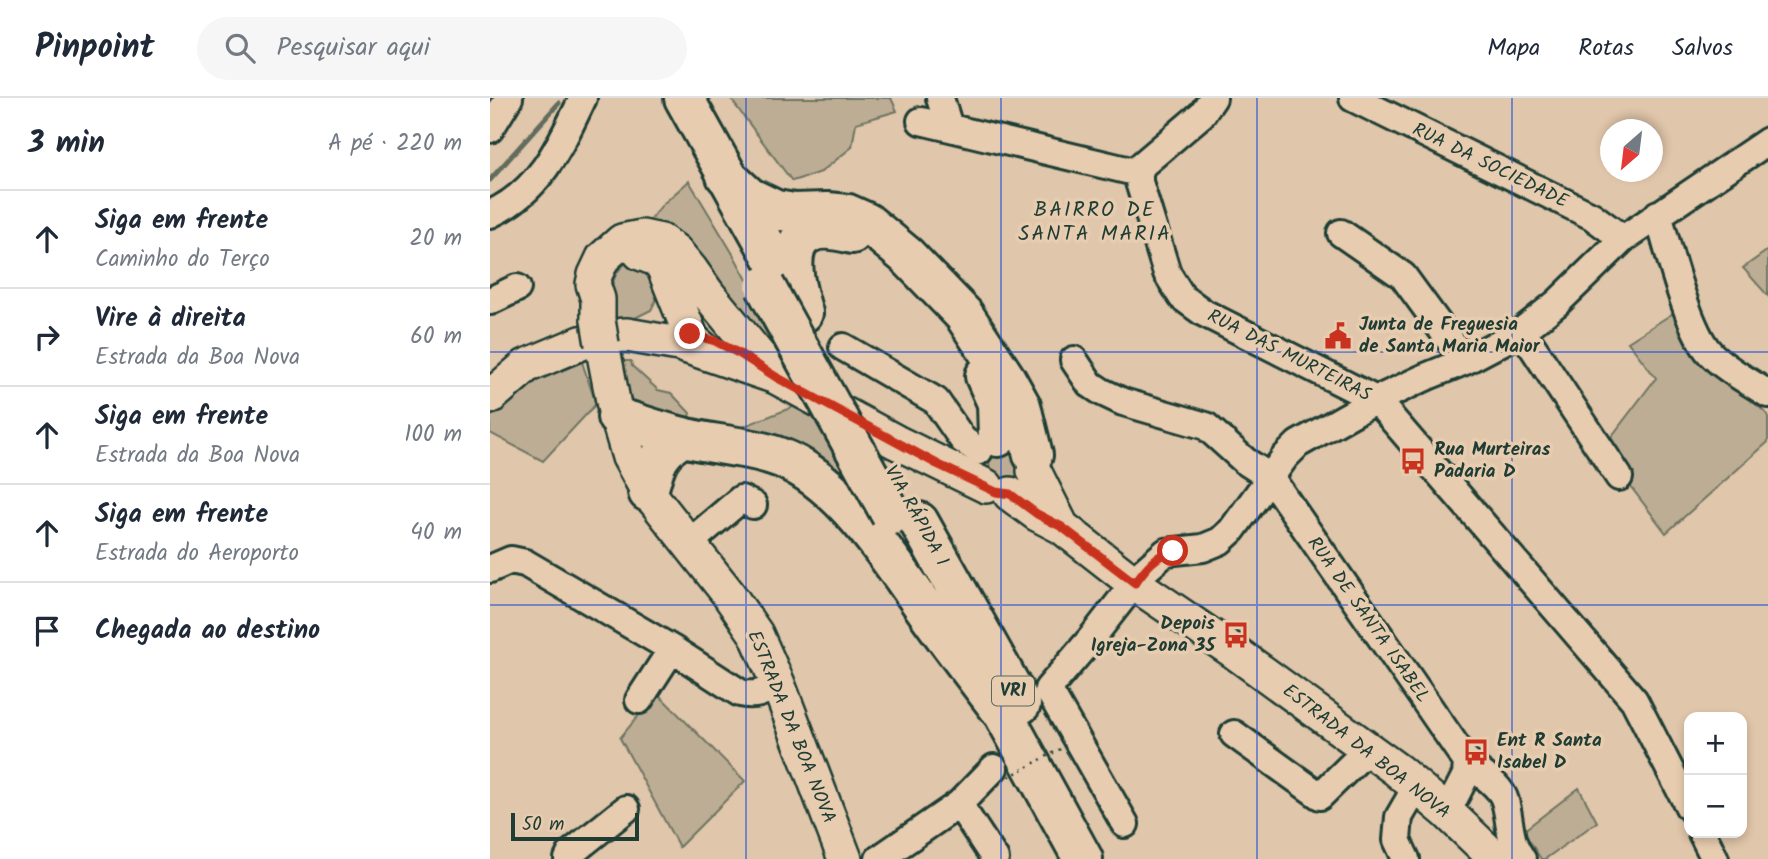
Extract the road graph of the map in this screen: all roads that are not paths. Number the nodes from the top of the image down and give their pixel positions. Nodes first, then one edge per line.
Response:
1 (509, 98) edge
2 (583, 98) edge
3 (661, 98) edge
4 (684, 98) edge
5 (940, 98) edge
6 (1213, 98) edge
7 (1353, 98) edge
8 (921, 121) dead end
9 (949, 127) junction
10 (490, 130) edge
11 (1768, 141) edge
12 (1139, 173) junction
13 (718, 180) junction
14 (490, 214) edge
15 (1658, 214) junction
16 (827, 220) junction
17 (1341, 233) dead end
18 (1623, 239) junction
19 (671, 284) junction
20 (517, 288) dead end
21 (708, 294) junction
22 (789, 294) junction
23 (490, 301) edge
24 (598, 310) junction
25 (1522, 331) junction
26 (627, 335) junction
27 (693, 341) junction
28 (843, 347) dead end
29 (1074, 360) dead end
30 (1465, 361) junction
31 (776, 377) junction
32 (1768, 394) edge
33 (490, 397) edge
34 (1376, 400) junction
35 (615, 412) junction
36 (683, 437) junction
37 (1005, 456) junction
38 (1269, 477) junction
39 (1619, 477) dead end
40 (648, 492) junction
41 (753, 505) dead end
42 (905, 519) junction
43 (689, 543) junction
44 (490, 569) edge
45 (1135, 583) junction
46 (672, 649) junction
47 (778, 684) junction
48 (639, 700) dead end
49 (1005, 716) junction
50 (1234, 734) dead end
51 (1368, 749) junction
52 (1467, 762) junction
53 (999, 774) road end
54 (1417, 786) junction
55 (1684, 797) edge
56 (959, 804) junction
57 (626, 809) dead end
58 (1447, 812) junction
59 (1125, 824) dead end
60 (1704, 838) edge
61 (569, 856) edge
62 (845, 859) edge
63 (879, 859) edge
64 (995, 859) edge
65 (1083, 859) edge
66 (1107, 859) edge
67 (1406, 859) edge
68 (1496, 859) edge
69 (1522, 859) edge
70 (1715, 859) edge

1 - 10 street
2 - 14 street
3 - 13 highway, VIA RÁPIDA 1 / VR1
4 - 13 highway, VIA RÁPIDA 1 / VR1
5 - 9 street
6 - 12 street
7 - 18 street, RUA DA SOCIEDADE
8 - 9 street
9 - 12 street
11 - 15 street
12 - 34 street, RUA DAS MURTEIRAS
13 - 16 highway
13 - 22 highway, VIA RÁPIDA 1 / VR1
15 - 18 street
15 - 32 street
16 - 22 highway
16 - 37 highway
17 - 30 street
18 - 25 street
19 - 24 main road
19 - 26 main road
19 - 27 main road
20 - 23 street
21 - 24 main road, ESTRADA DA BOA NOVA
21 - 27 main road
21 - 31 main road, ESTRADA DA BOA NOVA
22 - 42 highway, VIA RÁPIDA 1 / VR1
24 - 35 main road, ESTRADA DA BOA NOVA, bridge
25 - 30 street
25 - 39 street
26 - 27 main road, ESTRADA DA BOA NOVA
26 - 33 main road, ESTRADA DA BOA NOVA
27 - 31 main road, ESTRADA DA BOA NOVA
28 - 37 street
29 - 38 street
30 - 34 street
31 - 37 main road, ESTRADA DA BOA NOVA
34 - 38 street
34 - 55 street, RUA DAS MURTEIRAS
35 - 36 highway
35 - 40 main road, ESTRADA DA BOA NOVA
36 - 40 highway
36 - 49 highway
37 - 45 main road, ESTRADA DA BOA NOVA
38 - 45 street
38 - 52 street, RUA DE SANTA ISABEL
40 - 43 main road, ESTRADA DA BOA NOVA
41 - 43 street
42 - 49 highway, VIA RÁPIDA 1 / VR1
42 - 66 highway, VIA RÁPIDA 1 / VR1
43 - 47 main road, ESTRADA DA BOA NOVA
44 - 46 street
45 - 51 main road, ESTRADA DA BOA NOVA
45 - 59 street
46 - 47 street
46 - 48 street
47 - 62 main road, ESTRADA DA BOA NOVA
49 - 65 highway, VIA RÁPIDA 1 / VR1
50 - 51 street
51 - 54 main road, ESTRADA DA BOA NOVA
52 - 58 street
52 - 69 street, RUA DE SANTA ISABEL
53 - 56 street
54 - 58 main road, ESTRADA DA BOA NOVA
54 - 67 street
56 - 63 street
56 - 64 street
57 - 61 street
58 - 68 main road, ESTRADA DA BOA NOVA
60 - 70 street

